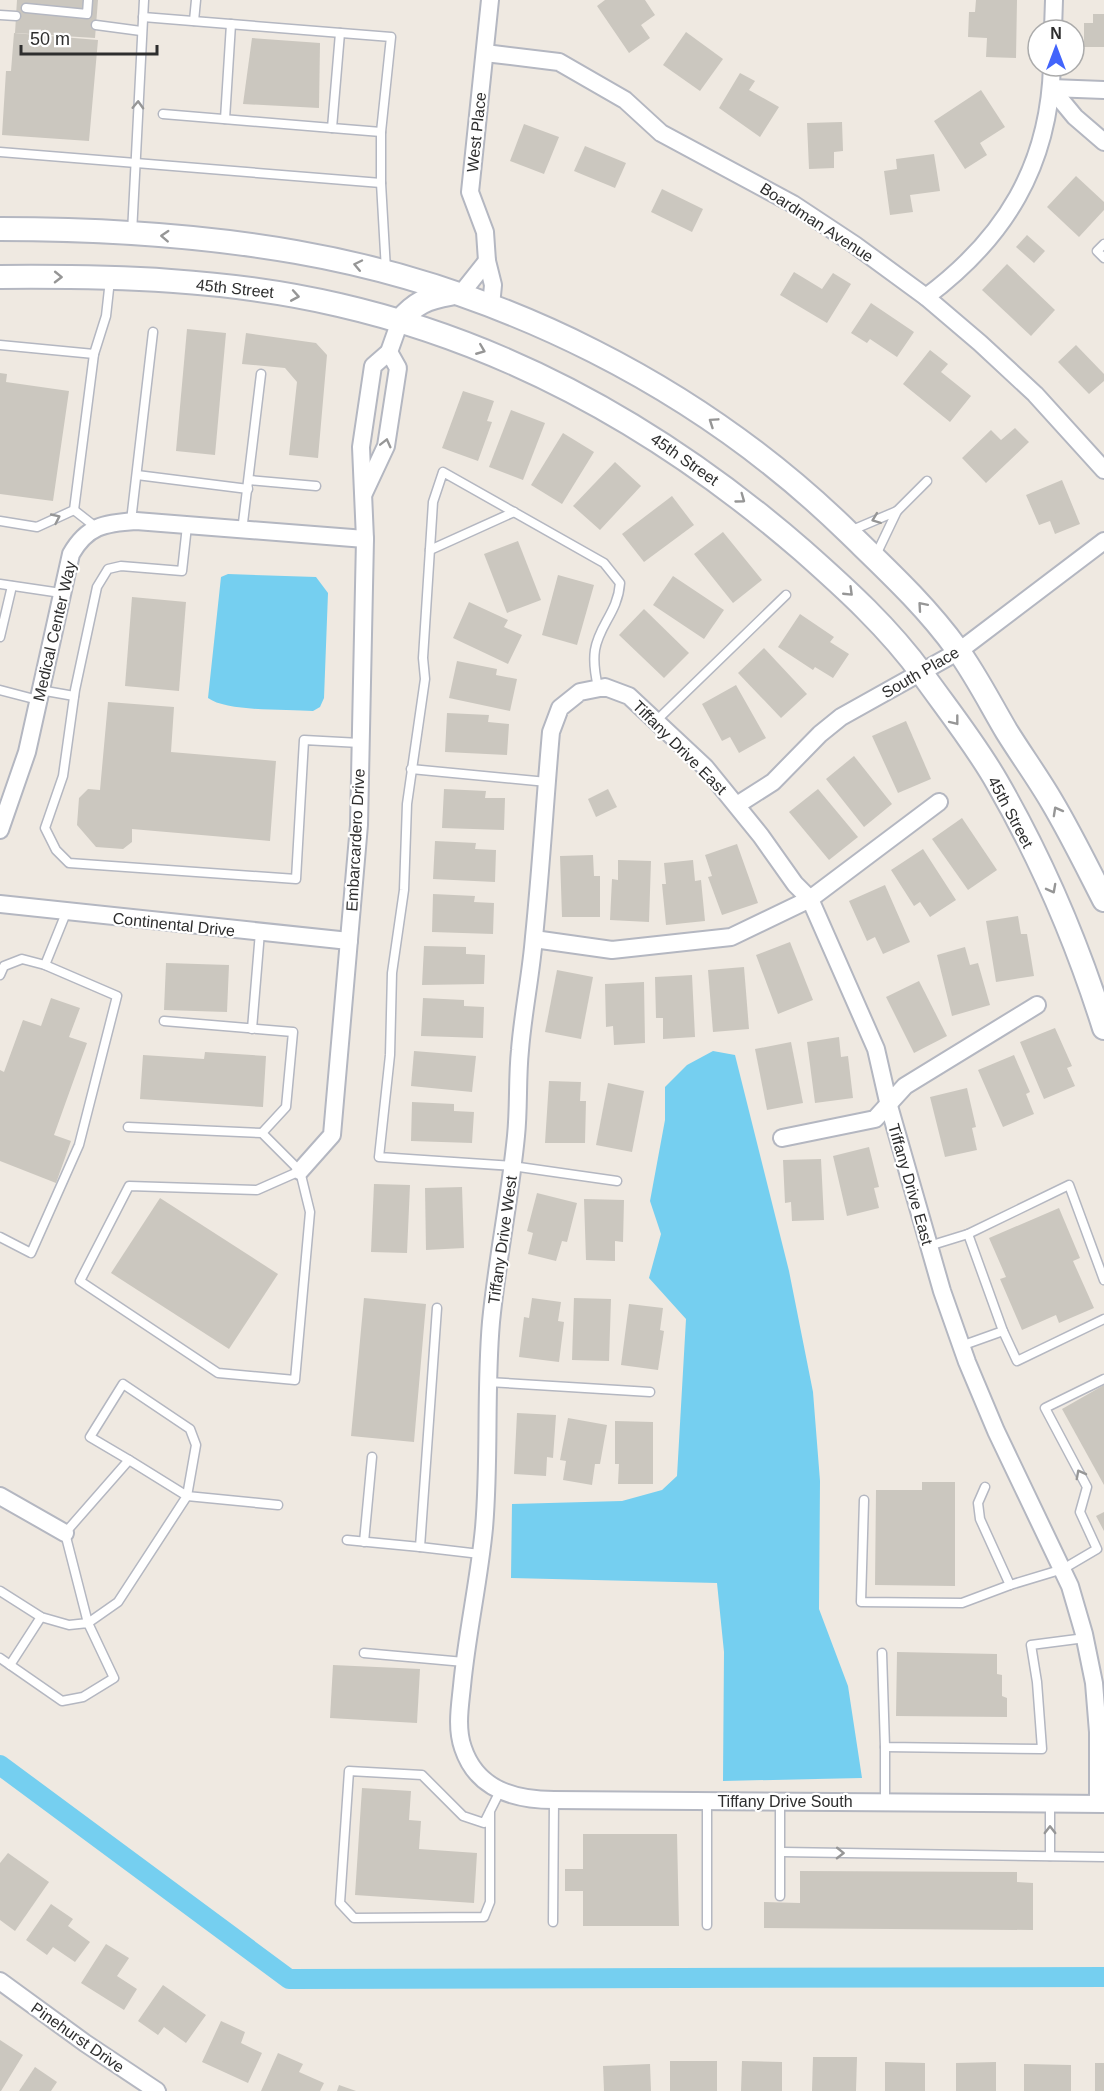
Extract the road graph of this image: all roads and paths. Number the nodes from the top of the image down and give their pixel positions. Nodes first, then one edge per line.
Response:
1 (88, 0) edge
2 (144, 0) edge
3 (196, 0) edge
4 (490, 0) edge
5 (1054, 0) edge
6 (26, 8) dead end
7 (0, 15) edge
8 (16, 16) dead end
9 (143, 17) junction
10 (1053, 18) edge
11 (194, 21) junction
12 (231, 24) junction
13 (96, 25) dead end
14 (141, 31) junction
15 (340, 33) junction
16 (485, 53) junction
17 (1051, 78) edge
18 (1051, 88) junction
19 (1104, 90) edge
20 (163, 114) dead end
21 (225, 119) junction
22 (332, 128) junction
23 (381, 132) junction
24 (1104, 142) edge
25 (0, 152) edge
26 (136, 163) junction
27 (381, 183) junction
28 (0, 229) edge
29 (132, 234) junction
30 (1104, 244) edge
31 (1104, 258) edge
32 (487, 261) junction
33 (386, 273) junction
34 (0, 277) edge
35 (110, 279) junction
36 (458, 294) junction
37 (926, 297) junction
38 (491, 306) junction
39 (400, 321) junction
40 (153, 332) dead end
41 (0, 345) edge
42 (389, 352) junction
43 (94, 354) junction
44 (261, 374) dead end
45 (1104, 470) edge
46 (137, 476) junction
47 (927, 481) dead end
48 (248, 484) junction
49 (316, 486) dead end
50 (363, 496) junction
51 (74, 510) junction
52 (897, 511) junction
53 (514, 512) junction
54 (0, 521) edge
55 (131, 521) junction
56 (187, 526) junction
57 (97, 528) junction
58 (242, 531) junction
59 (849, 532) junction
60 (365, 539) junction
61 (1104, 541) edge
62 (430, 550) junction
63 (875, 558) junction
64 (0, 584) edge
65 (12, 586) junction
66 (61, 593) junction
67 (786, 595) dead end
68 (0, 637) edge
69 (959, 651) junction
70 (922, 673) junction
71 (598, 687) junction
72 (0, 690) edge
73 (39, 695) junction
74 (74, 696) junction
75 (657, 720) junction
76 (360, 743) junction
77 (411, 769) junction
78 (547, 782) junction
79 (939, 802) dead end
80 (737, 805) junction
81 (0, 830) edge
82 (810, 899) junction
83 (1104, 900) edge
84 (0, 904) edge
85 (66, 913) junction
86 (260, 932) junction
87 (534, 939) junction
88 (349, 941) junction
89 (45, 965) junction
90 (0, 975) edge
91 (1037, 1005) dead end
92 (165, 1022) dead end
93 (1104, 1028) edge
94 (252, 1029) junction
95 (889, 1106) junction
96 (128, 1127) dead end
97 (262, 1132) junction
98 (782, 1138) dead end
99 (512, 1166) junction
100 (300, 1171) junction
101 (616, 1181) dead end
102 (968, 1234) junction
103 (0, 1237) edge
104 (929, 1246) junction
105 (1104, 1280) edge
106 (437, 1308) dead end
107 (1104, 1319) edge
108 (1003, 1331) junction
109 (961, 1346) junction
110 (1104, 1379) edge
111 (488, 1382) junction
112 (650, 1392) dead end
113 (372, 1457) dead end
114 (129, 1460) junction
115 (985, 1486) dead end
116 (187, 1496) junction
117 (0, 1497) edge
118 (864, 1500) dead end
119 (278, 1505) dead end
120 (65, 1533) junction
121 (347, 1540) dead end
122 (364, 1542) junction
123 (420, 1547) junction
124 (480, 1554) junction
125 (1063, 1569) junction
126 (1010, 1586) junction
127 (0, 1591) edge
128 (41, 1617) junction
129 (88, 1623) junction
130 (1085, 1638) junction
131 (364, 1653) dead end
132 (882, 1653) dead end
133 (0, 1658) edge
134 (464, 1662) junction
135 (10, 1665) junction
136 (1100, 1699) edge
137 (885, 1747) junction
138 (474, 1770) joint
139 (500, 1791) junction
140 (554, 1800) junction
141 (707, 1801) junction
142 (780, 1801) junction
143 (885, 1802) junction
144 (1050, 1803) junction
145 (1101, 1804) edge
146 (490, 1811) junction
147 (782, 1852) junction
148 (1050, 1856) junction
149 (1104, 1857) edge
150 (780, 1896) dead end
151 (553, 1922) dead end
152 (707, 1925) dead end
153 (0, 1981) edge
154 (157, 2091) edge

1 - 6 lane
2 - 9 lane
3 - 11 lane
4 - 16 street, West Place
5 - 10 street
7 - 8 lane
9 - 11 lane
9 - 14 lane
11 - 12 lane
12 - 15 lane
12 - 21 lane
13 - 14 lane
26 -> 14 lane
15 - 22 lane
15 - 23 lane
16 - 32 street, West Place
16 - 37 street, Boardman Avenue
17 - 18 street
18 - 19 street
18 - 24 street
18 - 37 street
20 - 21 lane
21 - 22 lane
22 - 23 lane
23 - 27 lane
25 - 26 lane
26 - 27 lane
26 - 29 lane
27 - 33 lane
28 - 29 main road
33 -> 29 main road
30 - 31 lane
32 - 36 street
32 - 38 street, West Place
33 - 36 main road
34 -> 35 main road, 45th Street
35 -> 39 main road, 45th Street
35 - 43 lane
36 - 38 main road
36 - 39 main road
37 - 45 street, Boardman Avenue
59 -> 38 main road
39 - 42 street, Embarcardero Drive
39 -> 70 main road, 45th Street
40 - 46 lane
41 - 43 lane
42 - 50 street, Embarcardero Drive
50 -> 42 street, Embarcardero Drive
43 - 51 lane
44 - 48 lane
46 - 48 lane
46 - 55 lane
47 - 52 lane
48 - 49 lane
48 - 58 lane
50 - 60 street, Embarcardero Drive
54 -> 51 lane
51 - 57 lane
52 -> 59 lane
52 - 63 lane
53 - 62 lane
53 - 62 lane
53 - 71 lane
55 - 56 street, Medical Center Way
55 - 57 street, Medical Center Way
56 - 58 street, Medical Center Way
56 - 74 lane
57 - 66 street, Medical Center Way
58 - 60 street, Medical Center Way
59 - 63 main road
60 - 76 street, Embarcardero Drive
61 - 69 street, South Place
62 - 77 lane
69 -> 63 main road
64 - 65 lane
65 - 66 lane
65 - 68 lane
66 - 73 street, Medical Center Way
67 - 75 lane
69 - 70 street, South Place
83 -> 69 main road
70 - 80 street, South Place
70 -> 93 main road, 45th Street
71 - 75 street, Tiffany Drive East
71 - 78 street, Tiffany Drive West
72 - 73 lane
73 - 74 lane
73 - 81 street, Medical Center Way
74 - 76 lane
75 - 80 street, Tiffany Drive East
76 - 88 street, Embarcardero Drive
77 - 78 lane
77 - 99 lane
78 - 87 street, Tiffany Drive West
79 - 82 street
80 - 82 street, Tiffany Drive East
82 - 87 street
82 - 95 street, Tiffany Drive East
84 - 85 street, Continental Drive
85 - 86 street, Continental Drive
85 - 89 lane
86 - 88 street, Continental Drive
86 - 94 lane
87 - 99 street, Tiffany Drive West
88 - 100 street, Embarcardero Drive
89 - 90 lane
89 - 103 lane
91 - 95 street
92 - 94 lane
94 - 97 lane
95 - 98 street
95 - 104 street, Tiffany Drive East
96 - 97 lane
97 - 100 lane
99 - 101 lane
99 - 111 street, Tiffany Drive West
100 - 100 lane
102 - 104 lane
102 - 105 lane
102 - 108 lane
104 - 109 street, Tiffany Drive East
106 - 123 lane
107 - 108 lane
108 - 109 lane
109 - 125 street, Tiffany Drive East
125 -> 110 lane
111 - 112 lane
111 - 124 street, Tiffany Drive West
113 - 122 lane
114 - 116 lane
114 - 116 lane
114 - 120 lane
115 - 126 lane
116 - 119 lane
116 - 129 lane
117 - 120 street
118 - 126 lane
120 - 129 lane
121 - 122 lane
122 - 123 lane
123 - 124 lane
124 - 134 street, Tiffany Drive West
125 - 126 lane
125 - 130 street, Tiffany Drive East
127 - 128 lane
128 - 129 lane
128 - 135 lane
129 - 135 lane
130 - 136 street, Tiffany Drive East
130 - 137 lane
131 - 134 lane
132 - 137 lane
133 - 135 lane
134 - 138 street, Tiffany Drive West
136 - 145 street, Tiffany Drive East
137 - 143 lane
138 - 139 street, Tiffany Drive South
139 - 140 street, Tiffany Drive South
139 - 146 lane
140 - 141 street, Tiffany Drive South
140 - 151 lane
141 - 142 street, Tiffany Drive South
141 - 152 lane
142 - 143 street, Tiffany Drive South
142 - 147 lane
143 - 144 street, Tiffany Drive South
144 - 145 street, Tiffany Drive South
148 -> 144 lane
146 - 146 lane
147 -> 148 lane
147 - 150 lane
148 - 149 lane
153 - 154 street, Pinehurst Drive

